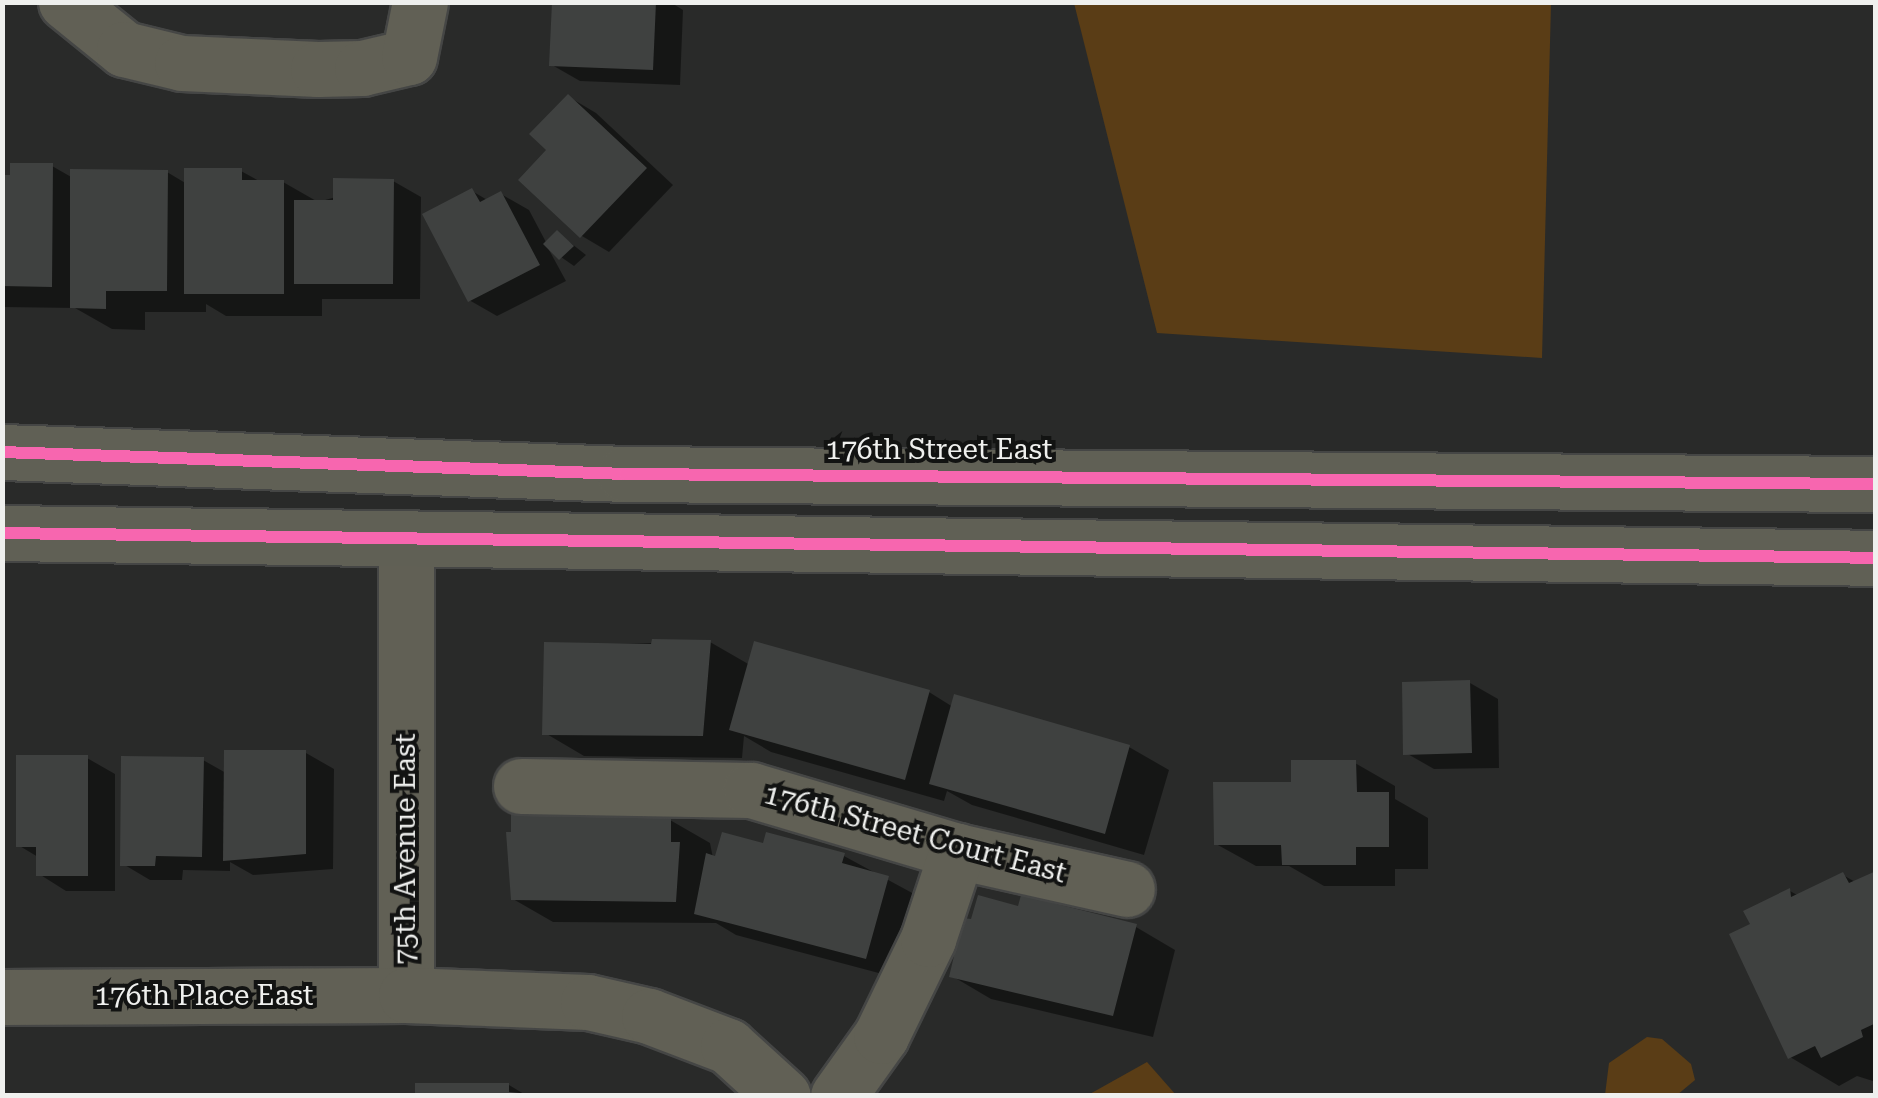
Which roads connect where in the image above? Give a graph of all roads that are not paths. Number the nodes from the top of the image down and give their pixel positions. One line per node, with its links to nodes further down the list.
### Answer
1 (66, 2): 2 (street)
2 (420, 2)
3 (2, 452): 4 (main road, 176th Street East)
4 (625, 474): 5 (main road, 176th Street East); 7 (main road)
5 (1876, 484)
6 (2, 533): 7 (main road)
7 (406, 540): 8 (main road); 12 (street, 75th Avenue East)
8 (1876, 558)
9 (521, 786): 10 (street, 176th Street Court East)
10 (957, 851): 11 (street, 176th Street Court East); 15 (street)
11 (1127, 889)
12 (406, 995): 13 (street, 176th Place East); 14 (street, 75th Avenue East)
13 (2, 997)
14 (784, 1096)
15 (838, 1096)

